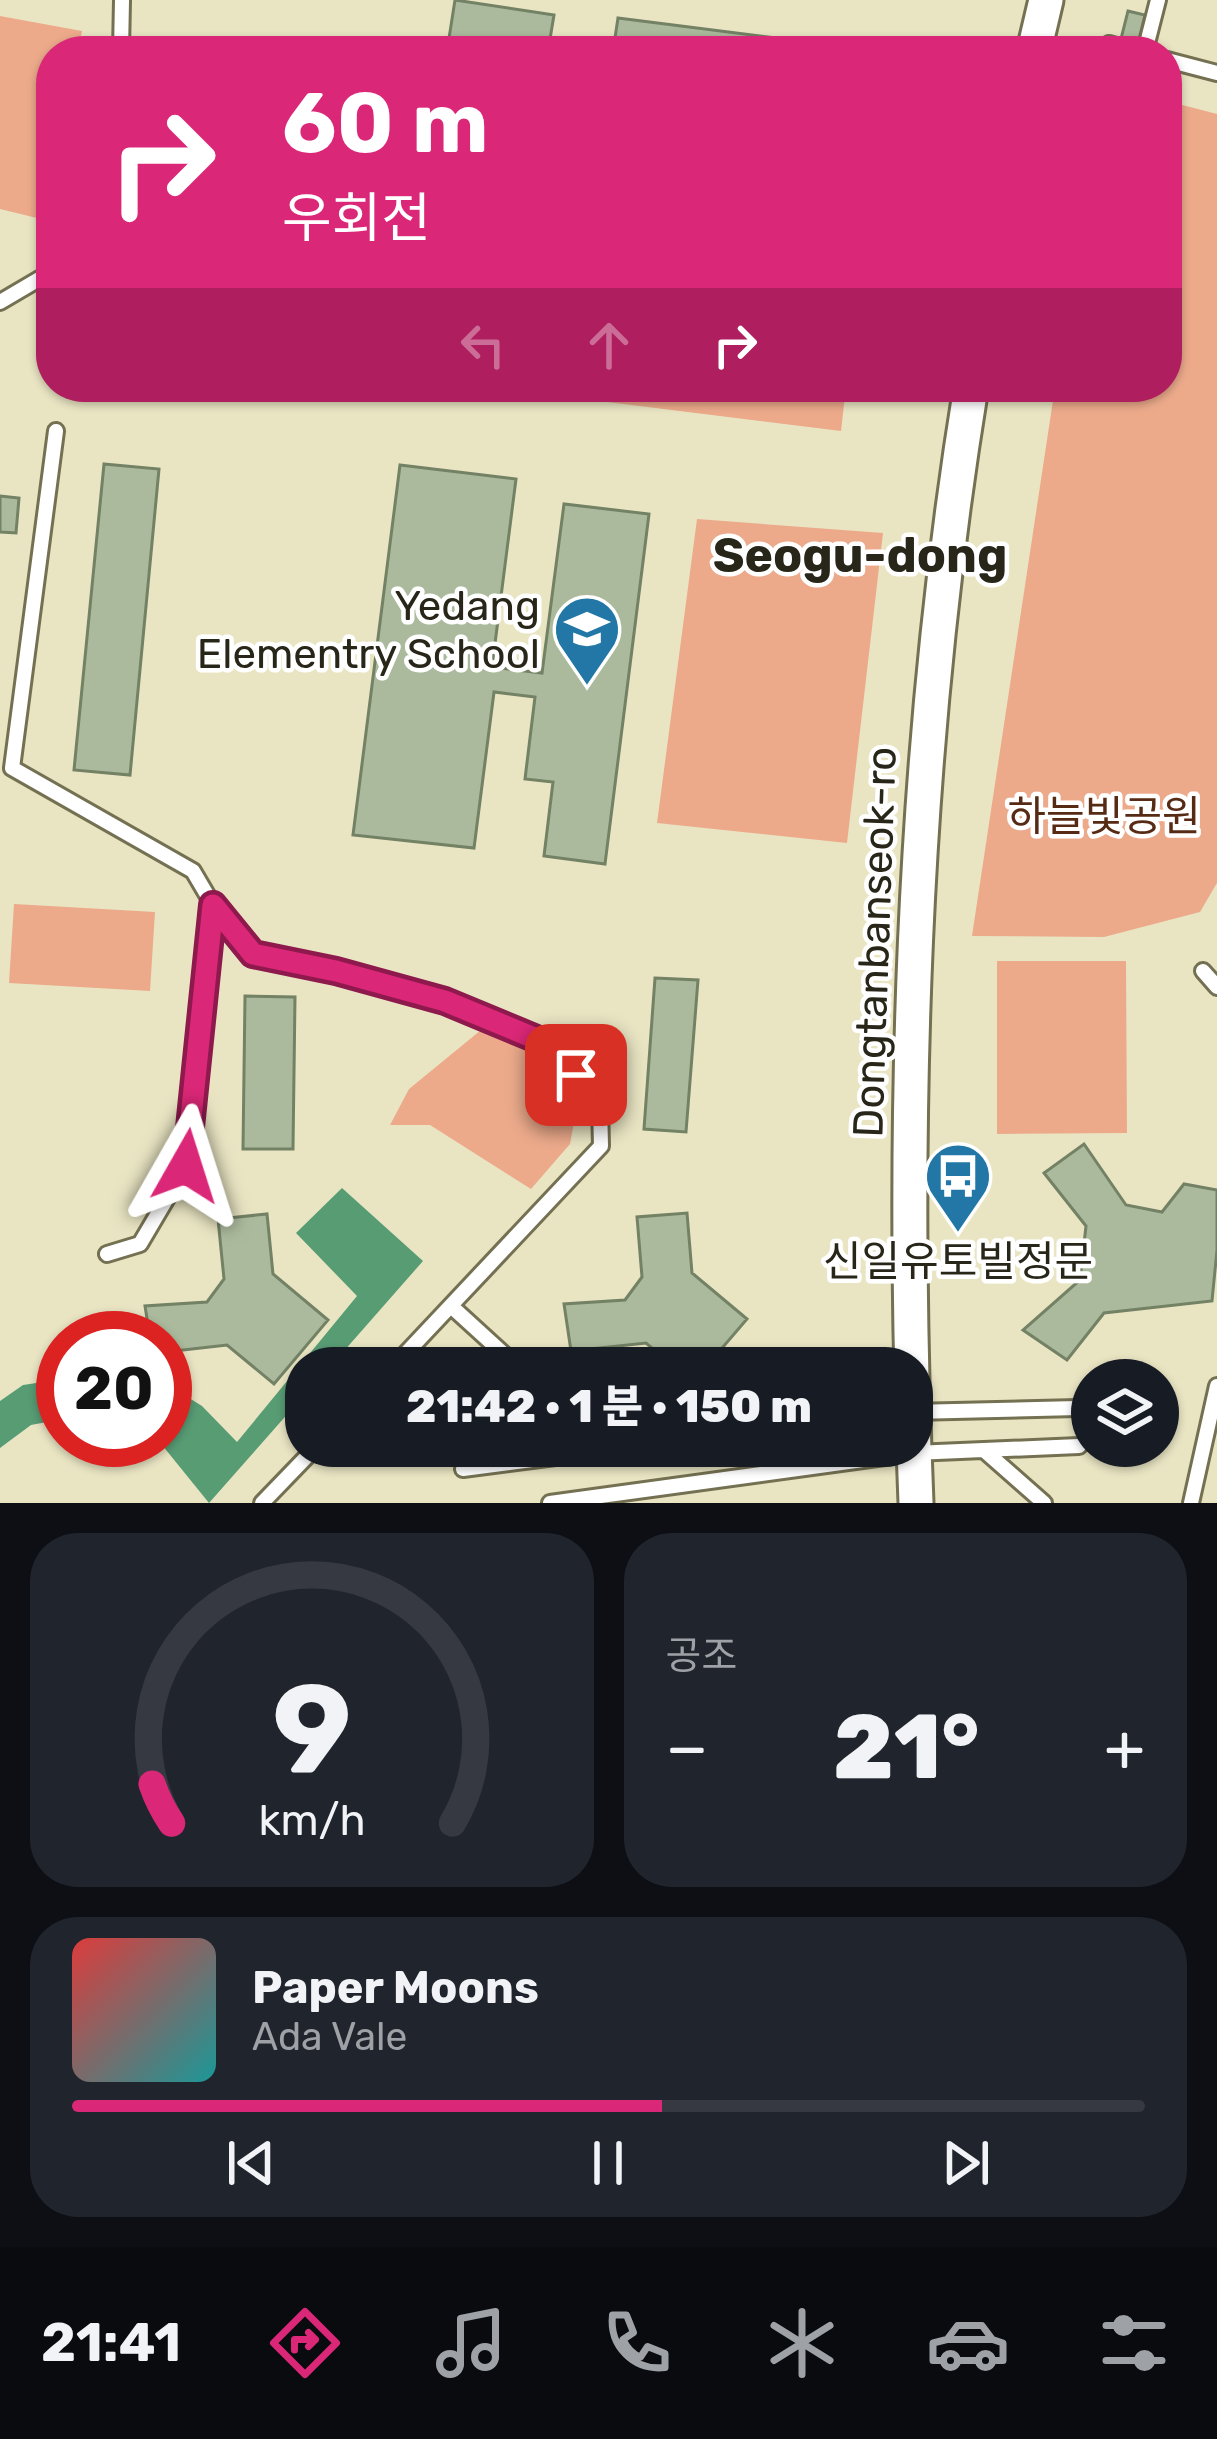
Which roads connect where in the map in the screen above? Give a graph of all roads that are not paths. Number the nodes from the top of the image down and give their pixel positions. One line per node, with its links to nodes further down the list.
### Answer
1 (122, 0): 4 (lane)
2 (1046, 0): 5 (street)
3 (1158, 0): 6 (lane)
4 (121, 36)
5 (1038, 36)
6 (1149, 36)
7 (1182, 64): 8 (lane)
8 (1217, 73)
9 (36, 281): 10 (lane)
10 (0, 302)
11 (969, 402): 21 (street, Dongtanbanseok-ro)
12 (56, 431): 13 (lane)
13 (6, 768): 14 (lane)
14 (213, 905): 17 (lane); 18 (lane)
15 (1203, 971): 16 (lane)
16 (1217, 986)
17 (107, 1254)
18 (451, 1306): 19 (lane); 20 (lane)
19 (412, 1347)
20 (496, 1347)
21 (912, 1347)
22 (1217, 1386): 39 (lane)
23 (1071, 1408): 24 (lane)
24 (933, 1412)
25 (1071, 1447): 26 (lane)
26 (986, 1452): 27 (lane); 34 (lane)
27 (933, 1453)
28 (297, 1467): 35 (lane)
29 (478, 1467): 32 (lane)
30 (814, 1467): 33 (lane)
31 (915, 1467): 38 (street, Dongtanbanseok-ro)
32 (464, 1469)
33 (692, 1484): 36 (lane); 37 (lane)
34 (1038, 1500)
35 (262, 1503)
36 (550, 1503)
37 (698, 1503)
38 (916, 1503)
39 (1191, 1503)

